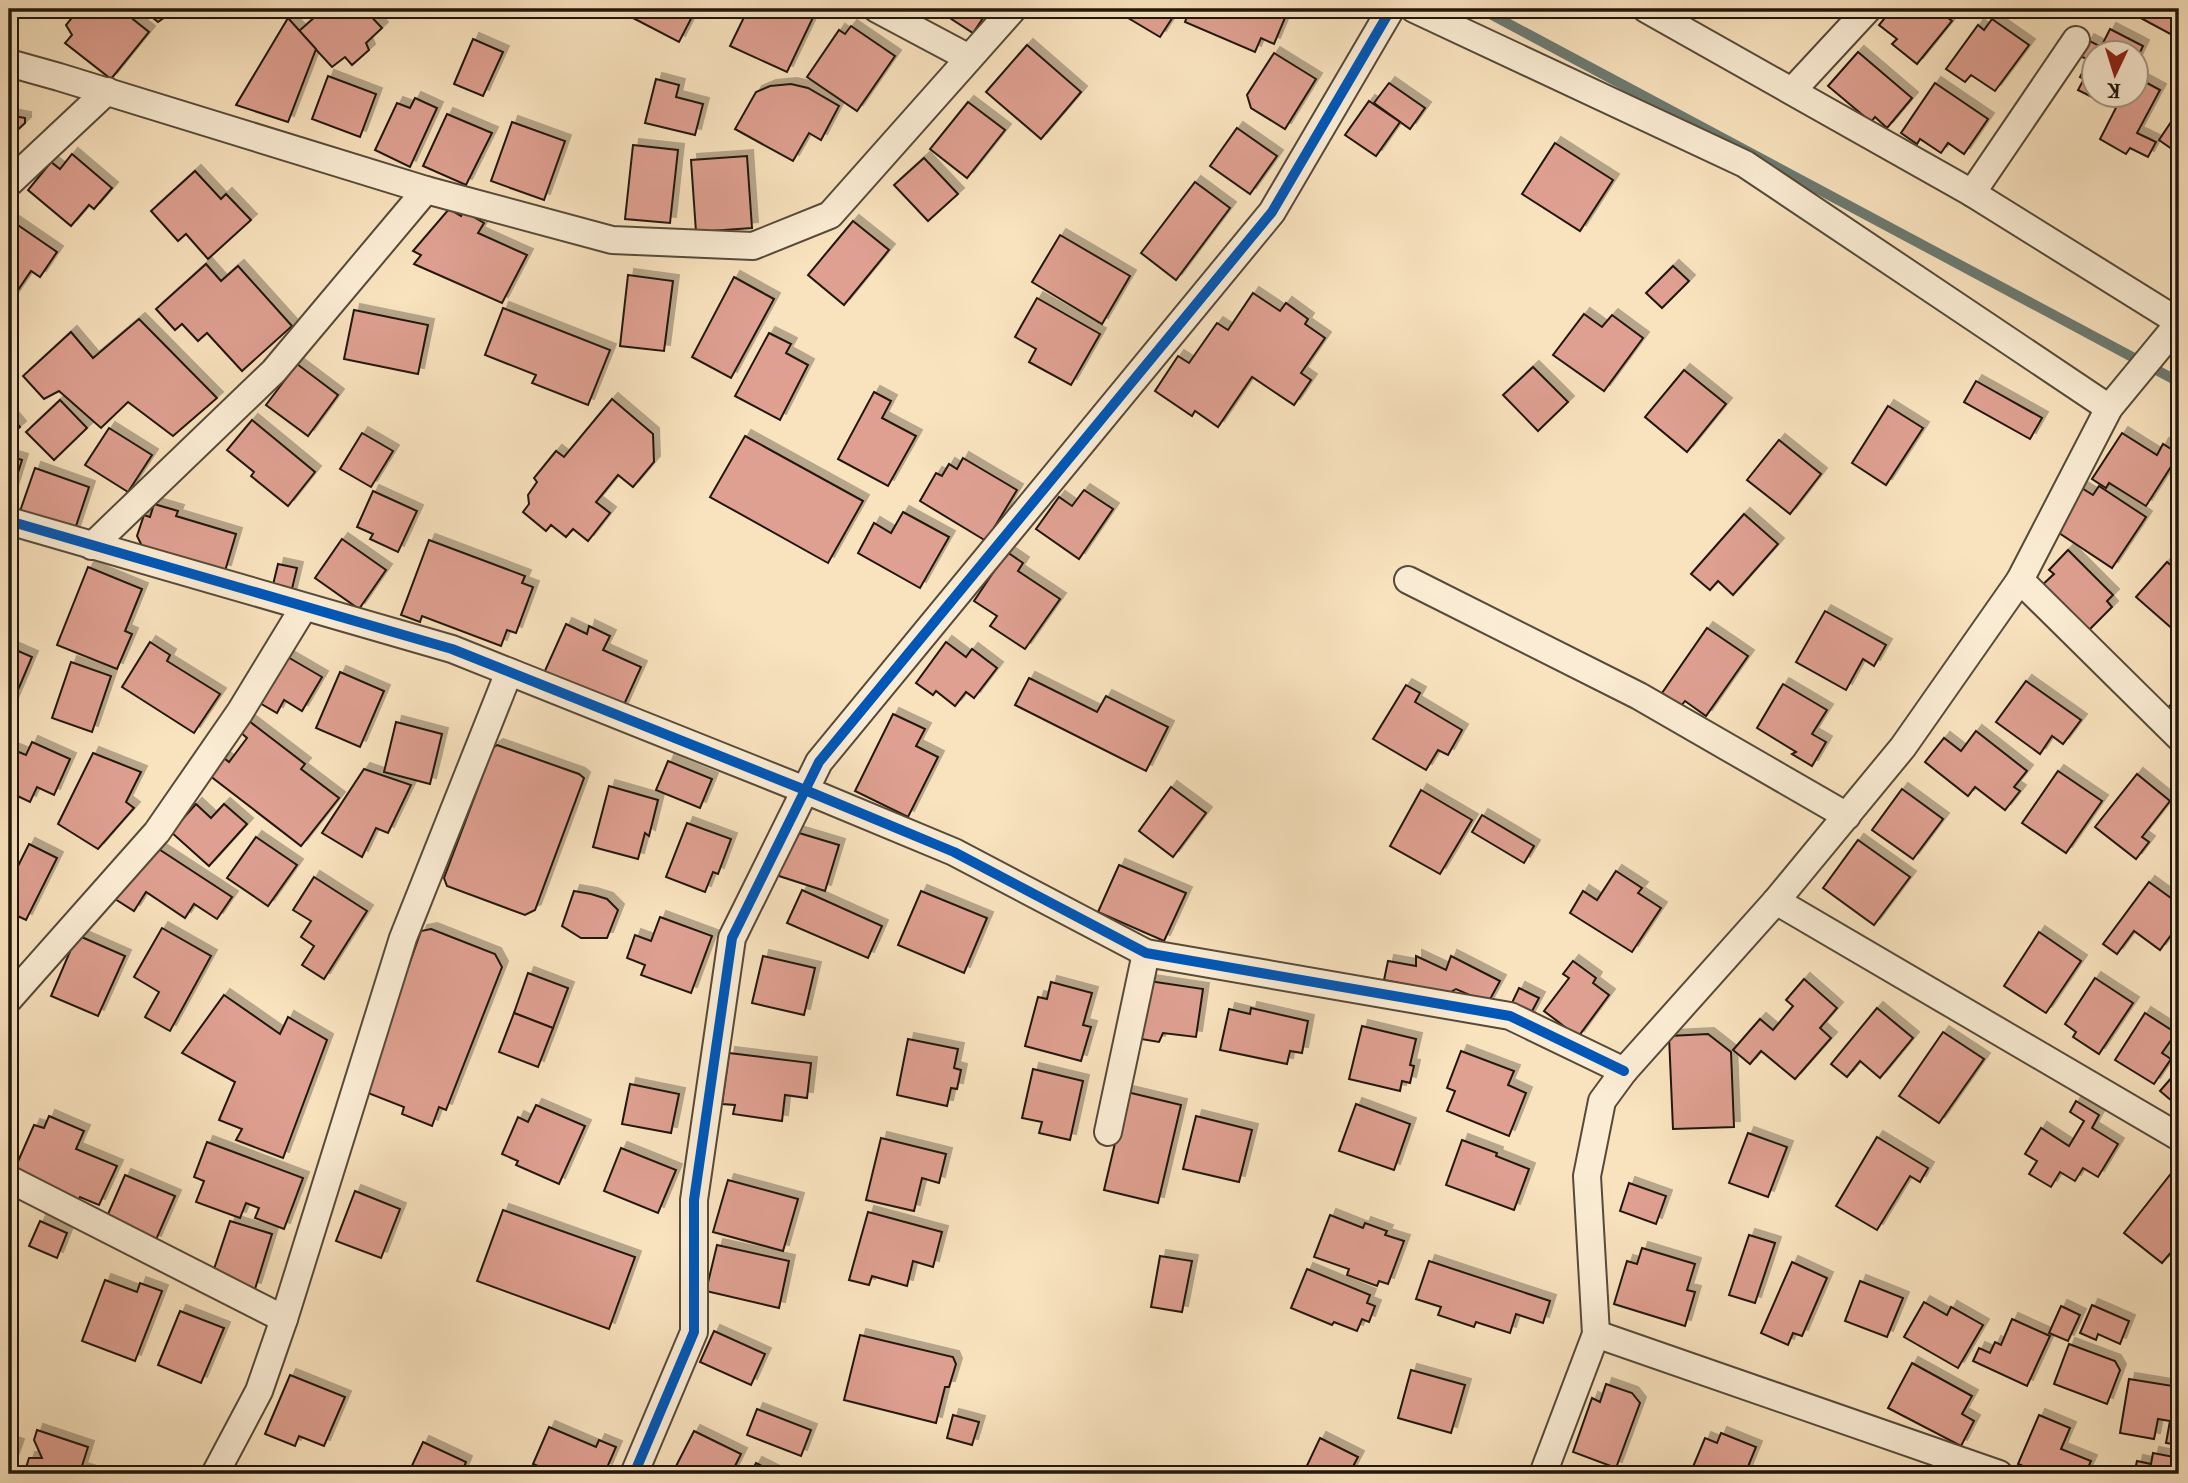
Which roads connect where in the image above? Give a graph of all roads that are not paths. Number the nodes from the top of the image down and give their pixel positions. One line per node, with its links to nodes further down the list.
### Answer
1 (877, 9): 8 (street)
2 (1013, 9): 8 (street)
3 (1391, 9): 24 (street)
4 (1414, 9): 16 (street)
5 (1646, 9): 11 (street)
6 (1868, 9): 11 (street)
7 (2076, 40): 14 (street)
8 (969, 58): 13 (street)
9 (9, 63): 10 (street)
10 (107, 91): 12 (street); 13 (street)
11 (1792, 91): 14 (street)
12 (9, 183)
13 (426, 190): 18 (street)
14 (1972, 193): 15 (street)
15 (2176, 326): 16 (street)
16 (2117, 399): 20 (street)
17 (9, 521): 18 (street)
18 (93, 546): 21 (street)
19 (1408, 579): 25 (street)
20 (2020, 580): 23 (street); 25 (street)
21 (304, 607): 22 (street); 28 (street)
22 (509, 672): 24 (street); 33 (street)
23 (2179, 737)
24 (805, 790): 27 (street); 36 (street)
25 (1847, 816): 26 (street)
26 (1776, 901): 29 (street); 31 (street)
27 (1146, 953): 29 (street); 30 (street)
28 (9, 999)
29 (1624, 1071): 34 (street)
30 (1108, 1132)
31 (2179, 1137)
32 (9, 1179): 33 (street)
33 (285, 1319): 35 (street)
34 (1596, 1334): 37 (street); 38 (street)
35 (215, 1474)
36 (634, 1474)
37 (1543, 1474)
38 (1999, 1474)

